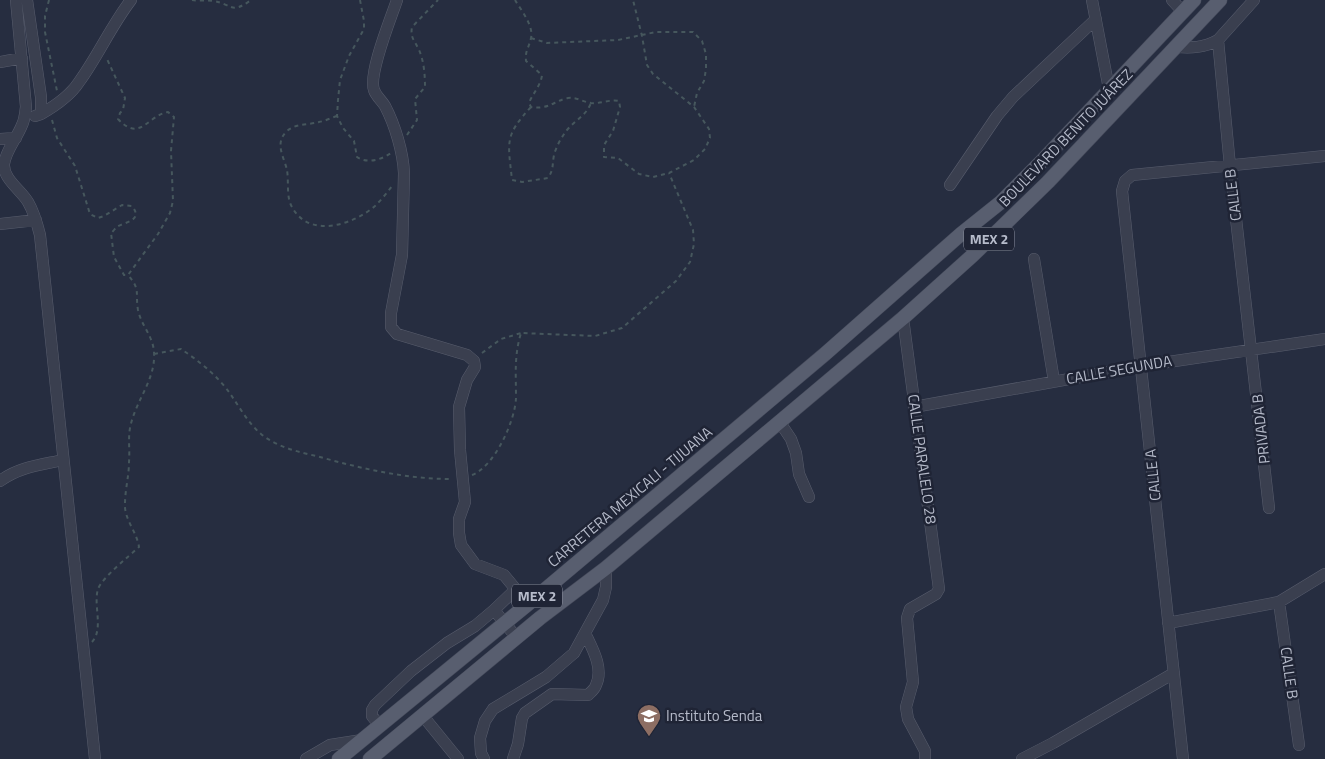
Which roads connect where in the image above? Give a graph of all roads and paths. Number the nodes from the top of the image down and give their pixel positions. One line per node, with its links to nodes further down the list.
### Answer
1 (16, 0): 22 (street)
2 (27, 0): 29 (street)
3 (49, 0): 26 (path)
4 (131, 0): 20 (street)
5 (192, 0): 6 (path)
6 (251, 0)
7 (397, 0): 37 (street)
8 (515, 0): 18 (path)
9 (633, 0): 17 (path)
10 (1092, 0): 16 (street)
11 (1172, 0): 15 (street)
12 (1194, 0): 15 (main road, BOULEVARD BENITO JUÁREZ / MEX 2)
13 (1254, 0): 19 (street)
14 (1214, 3): 21 (main road, BOULEVARD BENITO JUÁREZ / MEX 2)
15 (1183, 12): 24 (main road, BOULEVARD BENITO JUÁREZ / MEX 2)
16 (1096, 19): 24 (street); 38 (street)
17 (642, 36): 18 (path); 27 (path); 27 (path)
18 (531, 38): 28 (path)
19 (1218, 40): 21 (street); 36 (street, CALLE B)
20 (103, 44): 26 (street); 43 (path)
21 (1176, 47): 39 (main road, BOULEVARD BENITO JUÁREZ / MEX 2)
22 (22, 58): 23 (street); 31 (street)
23 (0, 62)
24 (1109, 89): 32 (main road, BOULEVARD BENITO JUÁREZ / MEX 2)
25 (591, 103): 27 (path); 28 (path); 28 (path)
26 (56, 105): 29 (street); 43 (path)
27 (694, 107)
28 (531, 108)
29 (41, 114): 31 (street)
30 (337, 116): 37 (path)
31 (25, 119): 33 (street)
32 (1067, 134): 39 (main road); 53 (main road, BOULEVARD BENITO JUÁREZ / MEX 2)
33 (16, 138): 34 (street); 40 (street)
34 (0, 139)
35 (1325, 156): 36 (street)
36 (1230, 166): 47 (street, CALLE B); 49 (street, CALLE A)
37 (404, 173): 48 (street)
38 (950, 185)
39 (1019, 210): 44 (main road, BOULEVARD BENITO JUÁREZ / MEX 2)
40 (36, 220): 41 (street); 54 (street)
41 (0, 224)
42 (1034, 259): 50 (street)
43 (128, 274): 68 (path)
44 (903, 318): 51 (street, CALLE PARALELO 28); 52 (main road, BOULEVARD BENITO JUÁREZ / MEX 2)
45 (521, 333): 48 (path)
46 (1325, 339): 47 (street, CALLE SEGUNDA)
47 (1252, 350): 49 (street, CALLE SEGUNDA); 57 (street, PRIVADA B)
48 (474, 361): 60 (street)
49 (1141, 366): 50 (street, CALLE SEGUNDA); 65 (street, CALLE A)
50 (1054, 382): 51 (street, CALLE SEGUNDA)
51 (914, 407): 81 (street, CALLE PARALELO 28)
52 (779, 421): 56 (street); 58 (main road, BOULEVARD BENITO JUÁREZ / MEX 2)
53 (734, 431): 62 (main road, CARRETERA MEXICALI - TIJUANA / MEX 2)
54 (62, 460): 55 (street); 68 (street)
55 (0, 482)
56 (809, 497)
57 (1269, 508)
58 (606, 568): 66 (street); 67 (main road, MEX 2)
59 (1325, 574): 61 (street)
60 (516, 589): 62 (street); 63 (street)
61 (1279, 602): 65 (street); 73 (street, CALLE B)
62 (528, 604): 64 (main road, CARRETERA MEXICALI - TIJUANA / MEX 2)
63 (494, 610): 64 (street); 71 (street)
64 (506, 622): 67 (street); 71 (main road, CARRETERA MEXICALI - TIJUANA / MEX 2)
65 (1168, 623): 69 (street, CALLE A)
66 (585, 633): 79 (street); 80 (street)
67 (518, 638): 70 (main road, MEX 2)
68 (84, 650): 74 (street)
69 (1174, 673): 82 (street); 83 (street, CALLE A)
70 (423, 716): 77 (main road, MEX 2); 78 (street)
71 (380, 726): 72 (main road, CARRETERA MEXICALI - TIJUANA / MEX 2)
72 (362, 740): 75 (street); 76 (main road, CARRETERA MEXICALI - TIJUANA / MEX 2)
73 (1299, 745)
74 (95, 759)
75 (306, 759)
76 (338, 759)
77 (370, 759)
78 (458, 759)
79 (484, 759)
80 (513, 759)
81 (926, 759)
82 (1022, 759)
83 (1183, 759)

